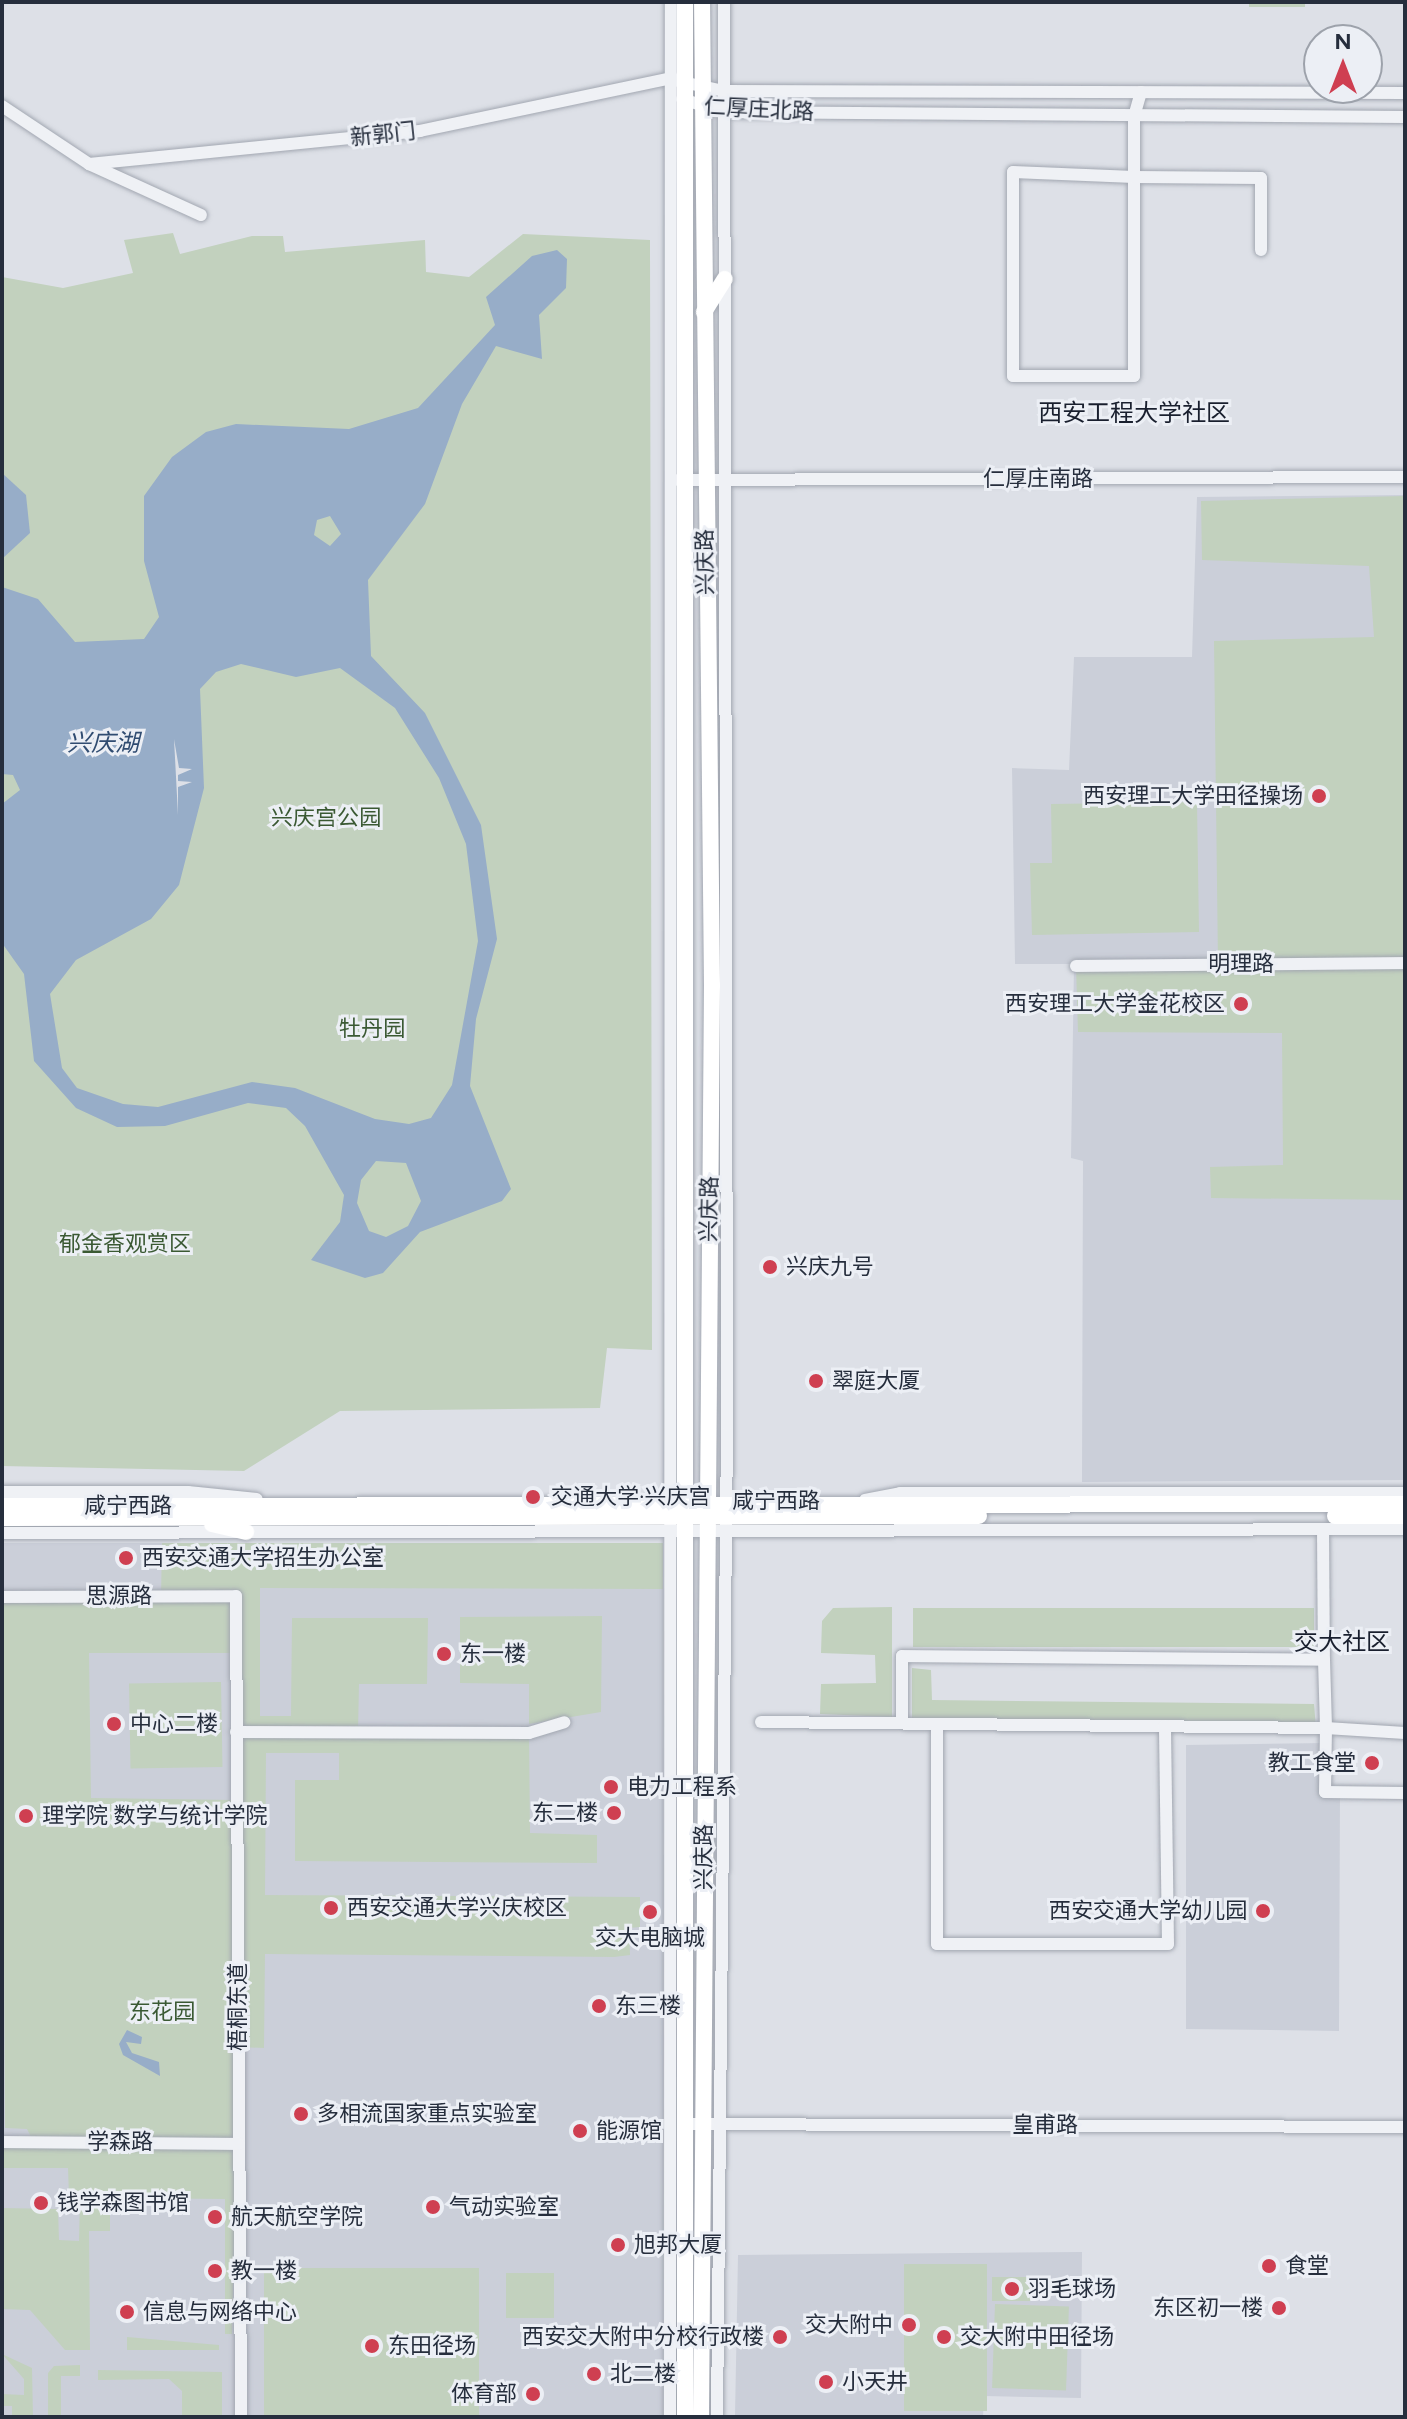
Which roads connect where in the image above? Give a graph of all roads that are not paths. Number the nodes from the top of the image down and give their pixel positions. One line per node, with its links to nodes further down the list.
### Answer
1 (671, 2): 5 (street)
2 (685, 2): 5 (main road, 兴庆路)
3 (702, 2): 6 (main road, 兴庆路)
4 (724, 2): 7 (street)
5 (679, 81): 6 (street, 仁厚庄北路); 11 (main road, 兴庆路); 15 (street, 新郭门); 22 (street)
6 (702, 87): 7 (street, 仁厚庄北路); 11 (main road, 兴庆路)
7 (724, 91): 8 (street, 仁厚庄北路); 12 (street)
8 (1141, 92): 9 (street, 仁厚庄北路); 13 (street)
9 (1405, 93)
10 (2, 106): 15 (street)
11 (694, 106): 12 (street, 仁厚庄北路); 20 (main road, 兴庆路); 22 (main road, 兴庆路)
12 (724, 112): 13 (street, 仁厚庄北路); 19 (street)
13 (1134, 116): 14 (street, 仁厚庄北路); 16 (street)
14 (1405, 117)
15 (89, 164): 17 (street)
16 (1134, 177): 16 (street); 18 (street)
17 (201, 215)
18 (1261, 250)
19 (725, 279): 20 (main road); 23 (street)
20 (703, 313): 22 (main road, 兴庆路)
21 (1405, 477): 23 (street, 仁厚庄南路)
22 (687, 480): 23 (street, 仁厚庄南路); 32 (main road, 兴庆路); 33 (main road, 兴庆路)
23 (725, 480): 34 (street)
24 (1405, 963): 25 (street, 明理路)
25 (1076, 966)
26 (2, 1492): 28 (street)
27 (1405, 1493): 29 (street)
28 (276, 1501): 31 (main road, 咸宁西路); 32 (main road, 咸宁西路)
29 (860, 1501): 30 (main road, 咸宁西路); 34 (main road, 咸宁西路)
30 (1405, 1504)
31 (2, 1506)
32 (679, 1516): 33 (main road, 咸宁西路); 33 (street); 36 (main road, 咸宁西路); 40 (street); 54 (main road, 兴庆路); 60 (street)
33 (706, 1516): 34 (main road, 咸宁西路); 55 (main road, 兴庆路)
34 (726, 1516): 35 (main road, 咸宁西路); 38 (street); 55 (street)
35 (1405, 1516)
36 (187, 1517): 37 (main road, 咸宁西路); 40 (main road)
37 (2, 1518)
38 (1323, 1529): 39 (street); 44 (street)
39 (1405, 1529)
40 (246, 1532): 41 (street)
41 (2, 1533)
42 (236, 1596): 43 (street, 思源路); 51 (street, 梧桐东道)
43 (2, 1597)
44 (1324, 1660): 47 (street); 50 (street)
45 (564, 1722): 51 (street)
46 (761, 1722): 47 (street)
47 (902, 1723): 48 (street)
48 (937, 1724): 49 (street); 49 (street)
49 (1165, 1726): 50 (street)
50 (1326, 1728): 52 (street); 53 (street)
51 (236, 1732): 58 (street, 梧桐东道)
52 (1405, 1733)
53 (1405, 1793)
54 (685, 2124): 55 (street, 皇甫路); 61 (main road, 兴庆路)
55 (711, 2124): 56 (street, 皇甫路); 62 (main road, 兴庆路); 63 (street)
56 (1405, 2127)
57 (2, 2142): 58 (street, 学森路)
58 (239, 2144): 59 (street, 梧桐东道)
59 (241, 2417)
60 (670, 2417)
61 (685, 2417)
62 (701, 2417)
63 (717, 2417)

